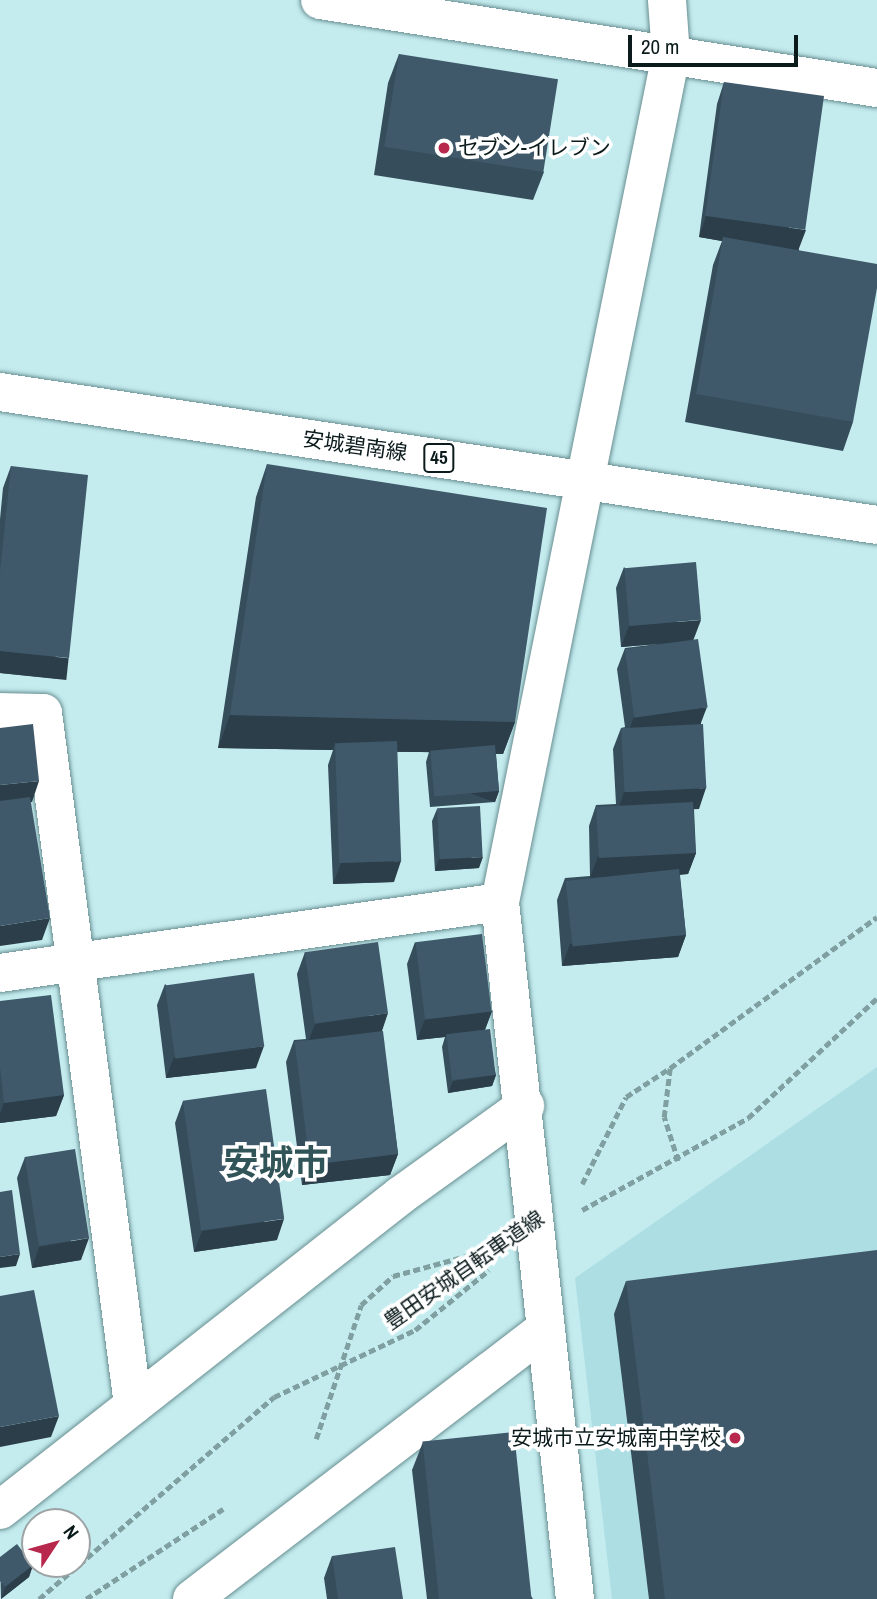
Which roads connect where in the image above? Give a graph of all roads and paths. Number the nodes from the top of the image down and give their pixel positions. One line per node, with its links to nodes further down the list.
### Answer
1 (320, 0): 3 (street)
2 (667, 0): 3 (street)
3 (671, 55): 4 (street); 6 (street)
4 (877, 88)
5 (0, 392): 6 (street, 安城碧南線 / 45)
6 (581, 480): 7 (street, 安城碧南線 / 45); 9 (street)
7 (877, 525)
8 (0, 712): 11 (street)
9 (500, 902): 11 (street); 15 (street)
10 (877, 916): 14 (path)
11 (72, 961): 12 (street); 20 (street)
12 (0, 973)
13 (877, 998): 16 (path, 豊田安城自転車道線)
14 (670, 1068): 16 (path); 17 (path)
15 (526, 1106): 17 (street); 20 (street)
16 (678, 1162): 17 (path, 豊田安城自転車道線)
17 (533, 1235): 18 (street); 19 (path, 豊田安城自転車道線); 19 (path)
18 (542, 1331): 26 (street); 27 (street)
19 (341, 1368): 21 (path); 24 (path, 豊田安城自転車道線)
20 (133, 1405): 23 (street)
21 (312, 1443)
22 (232, 1503): 25 (path)
23 (0, 1510)
24 (39, 1599)
25 (86, 1599)
26 (192, 1599)
27 (575, 1599)

